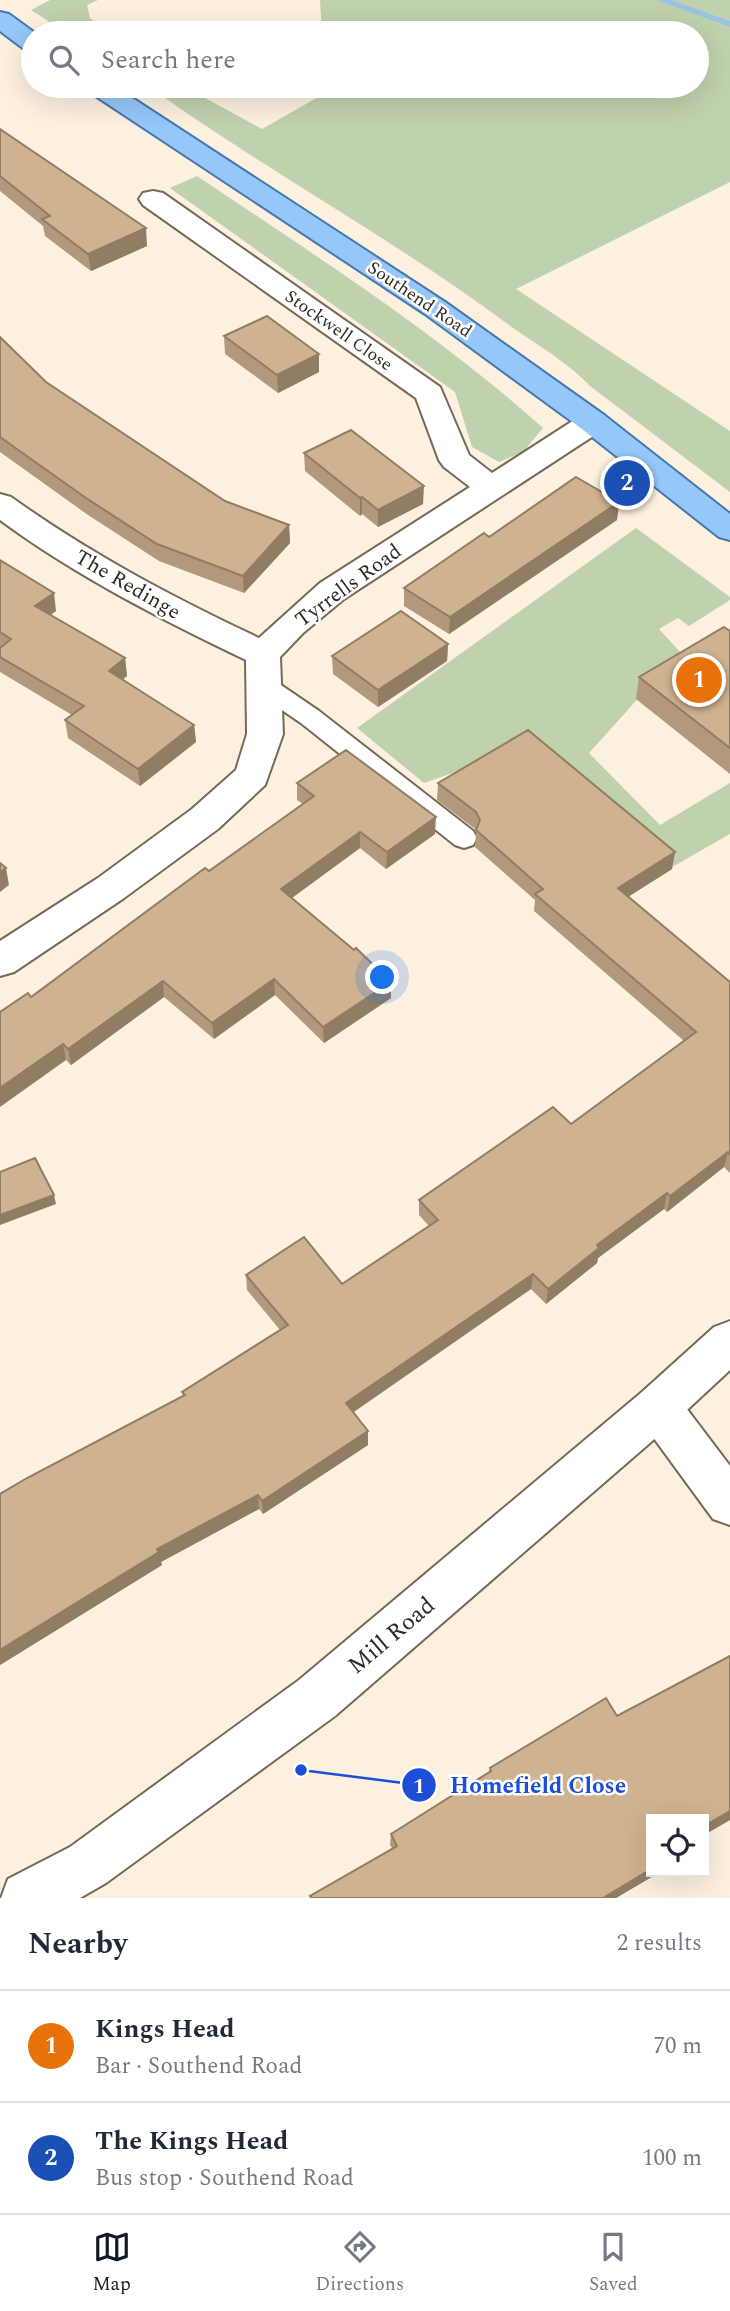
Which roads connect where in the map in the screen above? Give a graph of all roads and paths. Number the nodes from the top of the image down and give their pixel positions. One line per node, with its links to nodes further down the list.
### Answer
1 (0, 19): 2 (main road)
2 (21, 35)
3 (115, 98): 5 (main road, Southend Road)
4 (153, 199): 6 (street, Stockwell Close)
5 (593, 422): 6 (street, Tyrrells Road); 8 (main road, Southend Road)
6 (491, 488): 9 (street, Tyrrells Road)
7 (0, 504): 9 (street, The Redinge)
8 (730, 530)
9 (264, 671): 10 (lane); 11 (street)
10 (464, 838)
11 (0, 961)
12 (730, 1341): 13 (street, Mill Road)
13 (658, 1407): 14 (street); 15 (street, Mill Road)
14 (730, 1503)
15 (27, 1898)

